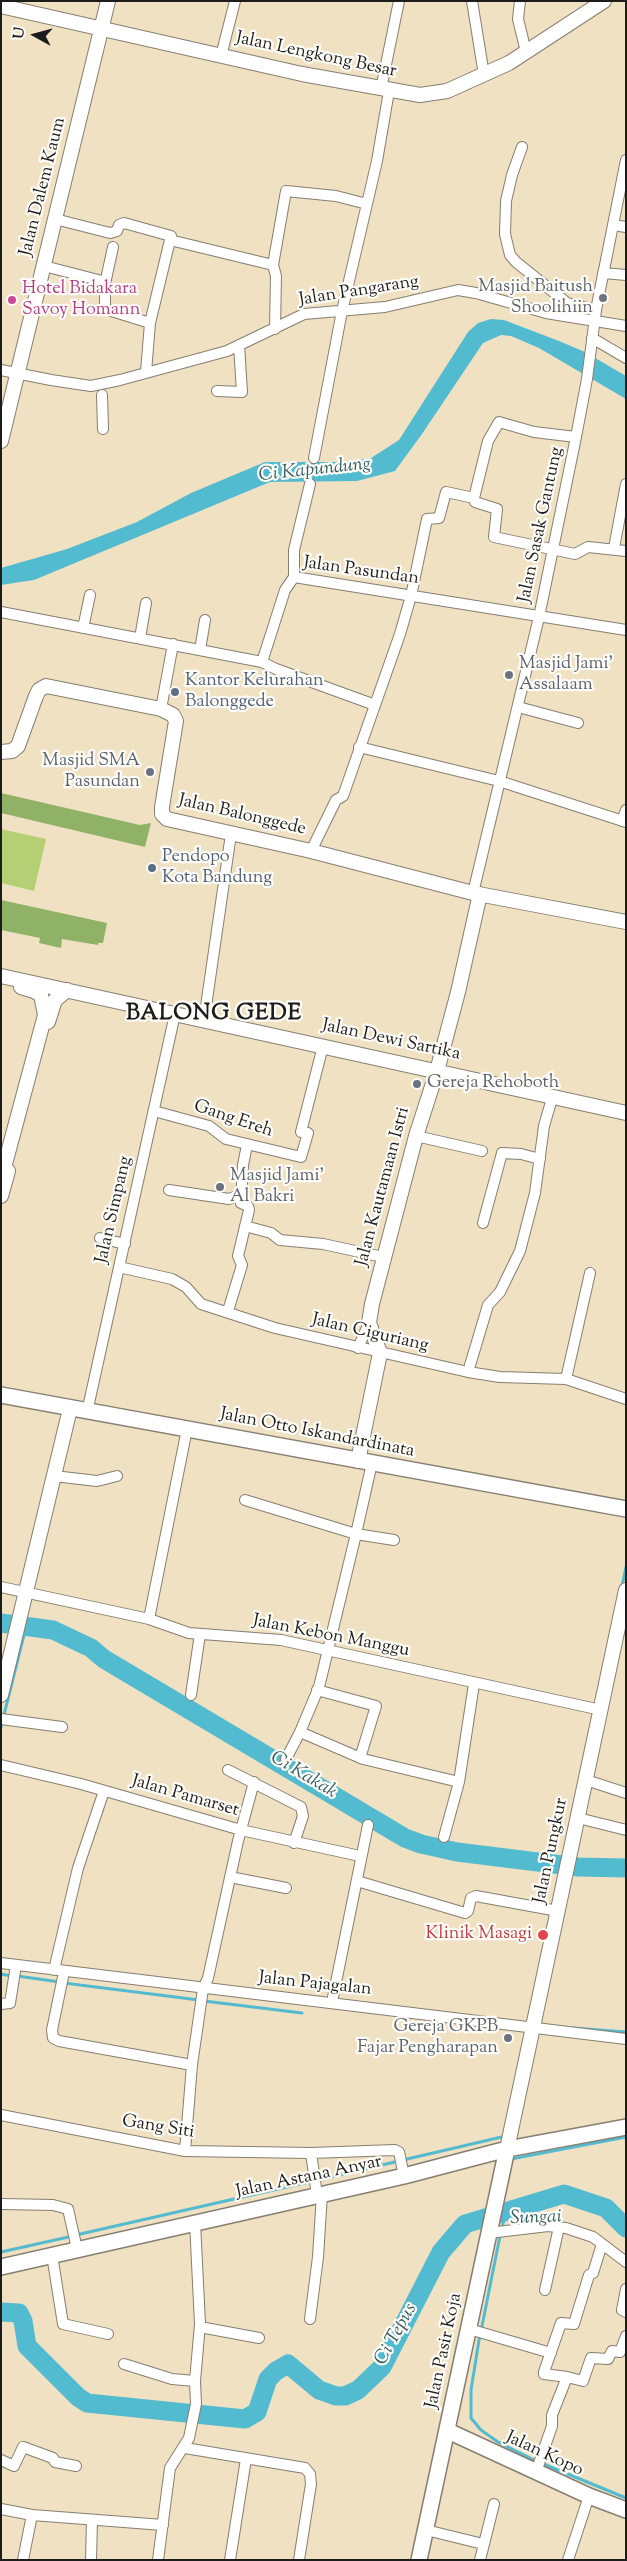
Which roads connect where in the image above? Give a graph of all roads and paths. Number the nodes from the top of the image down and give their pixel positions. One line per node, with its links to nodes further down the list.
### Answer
1 (108, 1): 8 (street, Jalan Dalem Kaum)
2 (235, 1): 10 (street)
3 (399, 1): 12 (street)
4 (472, 1): 11 (street)
5 (520, 1): 9 (street)
6 (604, 1): 9 (street, Jalan Lengkong Besar)
7 (1, 6): 8 (street, Jalan Lengkong Besar)
8 (101, 30): 10 (street, Jalan Lengkong Besar); 16 (street, Jalan Dalem Kaum)
9 (526, 52): 11 (street, Jalan Lengkong Besar)
10 (220, 56): 12 (street, Jalan Lengkong Besar)
11 (484, 75): 12 (street, Jalan Lengkong Besar)
12 (385, 90): 15 (street)
13 (522, 148): 27 (street)
14 (626, 160): 17 (street, Jalan Sasak Gantung)
15 (367, 204): 21 (street); 26 (street)
16 (55, 219): 19 (street); 22 (street, Jalan Dalem Kaum)
17 (613, 225): 18 (street); 23 (street, Jalan Sasak Gantung)
18 (626, 228)
19 (170, 240): 21 (street); 29 (street)
20 (113, 247): 25 (street)
21 (273, 265): 31 (street)
22 (44, 266): 25 (street); 37 (street, Jalan Dalem Kaum)
23 (603, 272): 24 (street); 27 (street, Jalan Sasak Gantung)
24 (626, 276)
25 (104, 284): 29 (street)
26 (342, 310): 28 (street, Jalan Pangarang); 31 (street, Jalan Pangarang); 43 (street)
27 (596, 310): 28 (street, Jalan Sasak Gantung)
28 (594, 322): 30 (street, Jalan Pangarang); 32 (street, Jalan Sasak Gantung)
29 (150, 323): 36 (street)
30 (626, 326)
31 (275, 329): 33 (street, Jalan Pangarang)
32 (592, 342): 34 (street); 41 (street, Jalan Sasak Gantung)
33 (239, 345): 36 (street, Jalan Pangarang); 38 (street)
34 (626, 358)
35 (1, 370): 37 (street, Jalan Pangarang)
36 (146, 372): 37 (street, Jalan Pangarang)
37 (18, 374): 42 (street, Jalan Dalem Kaum)
38 (217, 391)
39 (102, 395): 40 (street)
40 (103, 429)
41 (576, 437): 46 (street); 48 (street, Jalan Sasak Gantung)
42 (1, 441)
43 (314, 458)
44 (310, 484): 50 (street)
45 (626, 484): 47 (street)
46 (474, 498): 48 (street); 52 (street)
47 (614, 548): 48 (street); 49 (street)
48 (553, 550): 55 (street, Jalan Sasak Gantung)
49 (626, 550)
50 (294, 578): 52 (street, Jalan Pasundan); 62 (street, Jalan Pasundan)
51 (90, 595): 57 (street)
52 (411, 596): 55 (street, Jalan Pasundan); 63 (street)
53 (146, 603): 59 (street)
54 (1, 612): 57 (street)
55 (540, 617): 58 (street, Jalan Pasundan); 64 (street, Jalan Sasak Gantung)
56 (205, 620): 61 (street)
57 (83, 628): 59 (street)
58 (626, 630)
59 (140, 638): 60 (street)
60 (173, 644): 61 (street); 65 (street)
61 (200, 650): 62 (street)
62 (262, 662): 63 (street)
63 (375, 705): 67 (street)
64 (518, 707): 66 (street); 69 (street, Jalan Sasak Gantung)
65 (162, 709): 68 (street); 72 (street, Jalan Balonggede)
66 (578, 723)
67 (360, 747): 69 (street); 73 (street)
68 (1, 752)
69 (499, 781): 71 (street); 74 (street, Jalan Sasak Gantung)
70 (626, 810): 71 (street)
71 (624, 822)
72 (231, 834): 73 (street, Jalan Balonggede); 80 (street)
73 (310, 851): 74 (street, Jalan Balonggede)
74 (476, 894): 75 (street, Jalan Balonggede); 82 (street, Jalan Kautamaan Istri)
75 (626, 922)
76 (1, 976): 78 (street, Jalan Dewi Sartika)
77 (1, 983): 90 (street)
78 (68, 990): 79 (street, Jalan Dewi Sartika); 93 (street)
79 (175, 1014): 80 (street, Jalan Dewi Sartika); 84 (street, Jalan Simpang)
80 (204, 1020): 81 (street, Jalan Dewi Sartika)
81 (323, 1046): 82 (street, Jalan Dewi Sartika); 87 (street, Gang Ereh)
82 (437, 1071): 83 (street, Jalan Dewi Sartika); 86 (street, Jalan Kautamaan Istri)
83 (553, 1095): 85 (street, Jalan Dewi Sartika); 89 (street)
84 (154, 1111): 87 (street, Gang Ereh); 97 (street, Jalan Simpang)
85 (626, 1113)
86 (416, 1136): 88 (street); 98 (street, Jalan Kautamaan Istri)
87 (247, 1145): 92 (street)
88 (482, 1151)
89 (540, 1159): 94 (street); 105 (street)
90 (1, 1179)
91 (169, 1190): 92 (street)
92 (242, 1194): 95 (street)
93 (1, 1196)
94 (483, 1222)
95 (245, 1226): 98 (street); 101 (street)
96 (100, 1238): 97 (street)
97 (124, 1244): 99 (street, Jalan Simpang)
98 (383, 1257): 102 (street, Jalan Kautamaan Istri)
99 (119, 1267): 101 (street, Jalan Ciguriang); 110 (street, Jalan Simpang)
100 (590, 1273): 106 (street)
101 (228, 1311): 103 (street, Jalan Ciguriang)
102 (369, 1323): 103 (street); 104 (street, Jalan Kautamaan Istri)
103 (358, 1348): 104 (street, Jalan Ciguriang)
104 (380, 1353): 105 (street, Jalan Ciguriang); 112 (street)
105 (468, 1372): 106 (street, Jalan Ciguriang)
106 (566, 1379): 108 (street, Jalan Ciguriang)
107 (1, 1395): 109 (main road, Jalan Otto Iskandardinata)
108 (626, 1399)
109 (70, 1409): 110 (main road, Jalan Otto Iskandardinata); 113 (street)
110 (87, 1412): 111 (main road, Jalan Otto Iskandardinata)
111 (187, 1429): 112 (main road, Jalan Otto Iskandardinata); 122 (street)
112 (365, 1462): 116 (main road, Jalan Otto Iskandardinata); 117 (street)
113 (54, 1476): 114 (street); 121 (street)
114 (117, 1476)
115 (245, 1500): 117 (street)
116 (626, 1509)
117 (356, 1534): 118 (street); 125 (street)
118 (394, 1540)
119 (1, 1586): 121 (street, Jalan Kebon Manggu)
120 (626, 1590): 123 (street, Jalan Pungkur)
121 (26, 1591): 122 (street, Jalan Kebon Manggu); 128 (street)
122 (149, 1620): 124 (street, Jalan Kebon Manggu)
123 (622, 1627): 130 (street, Jalan Pungkur)
124 (200, 1634): 125 (street, Jalan Kebon Manggu); 129 (street)
125 (328, 1652): 126 (street, Jalan Kebon Manggu); 127 (street)
126 (474, 1684): 130 (street, Jalan Kebon Manggu); 140 (street)
127 (318, 1690): 133 (street); 134 (street)
128 (1, 1695)
129 (191, 1695)
130 (601, 1710): 138 (street, Jalan Pungkur)
131 (6, 1720): 132 (street)
132 (62, 1727)
133 (300, 1732): 134 (street); 135 (street)
134 (360, 1758): 140 (street)
135 (286, 1759)
136 (1, 1765): 141 (street, Jalan Pamarset)
137 (228, 1770): 139 (street)
138 (586, 1780): 142 (street); 143 (street, Jalan Pungkur)
139 (254, 1782): 145 (street); 148 (street)
140 (459, 1782): 147 (street)
141 (104, 1791): 145 (street, Jalan Pamarset); 156 (street)
142 (626, 1793)
143 (580, 1818): 146 (street); 153 (street, Jalan Pungkur)
144 (368, 1824): 149 (street)
145 (241, 1830): 148 (street, Jalan Pamarset); 150 (street)
146 (626, 1830)
147 (444, 1837)
148 (294, 1843): 149 (street, Jalan Pamarset)
149 (360, 1856): 151 (street)
150 (230, 1877): 152 (street); 157 (street)
151 (357, 1881): 153 (street); 158 (street)
152 (286, 1888)
153 (558, 1911): 160 (street, Jalan Pungkur)
154 (1, 1963): 155 (street, Jalan Pajagalan)
155 (16, 1965): 156 (street, Jalan Pajagalan); 159 (street)
156 (59, 1971): 157 (street, Jalan Pajagalan); 162 (street)
157 (202, 1993): 158 (street, Jalan Pajagalan); 162 (street)
158 (332, 2002): 160 (street, Jalan Pajagalan)
159 (1, 2004)
160 (533, 2027): 161 (street, Jalan Pajagalan); 165 (street, Jalan Pungkur)
161 (626, 2039)
162 (192, 2066): 166 (street)
163 (1, 2115): 166 (street, Gang Siti)
164 (626, 2127): 165 (main road, Jalan Astana Anyar)
165 (508, 2149): 168 (main road, Jalan Astana Anyar); 173 (main road, Jalan Pasir Koja)
166 (185, 2151): 167 (street, Gang Siti)
167 (311, 2153): 168 (street, Gang Siti); 169 (street)
168 (404, 2176): 169 (main road, Jalan Astana Anyar)
169 (319, 2195): 171 (main road, Jalan Astana Anyar); 182 (street)
170 (1, 2204): 175 (street)
171 (195, 2222): 175 (main road, Jalan Astana Anyar); 183 (street)
172 (558, 2229): 173 (street); 174 (street); 179 (street)
173 (489, 2233): 184 (main road, Jalan Pasir Koja)
174 (602, 2244): 177 (street); 188 (street)
175 (78, 2249): 176 (main road, Jalan Astana Anyar)
176 (52, 2255): 178 (main road, Jalan Astana Anyar); 185 (street)
177 (626, 2262)
178 (1, 2267)
179 (545, 2290)
180 (626, 2290): 181 (street)
181 (626, 2312)
182 (310, 2320)
183 (200, 2327): 187 (street); 191 (street)
184 (469, 2329): 188 (street); 192 (main road, Jalan Pasir Koja)
185 (108, 2334)
186 (626, 2336): 190 (street)
187 (259, 2338)
188 (551, 2353): 190 (street)
189 (124, 2364): 191 (street)
190 (567, 2377): 197 (street)
191 (195, 2381): 193 (street)
192 (448, 2431): 197 (main road, Jalan Kopo); 205 (main road, Jalan Pasir Koja)
193 (185, 2448): 194 (street); 204 (street)
194 (246, 2459): 210 (street); 211 (street)
195 (1, 2460): 196 (street)
196 (76, 2466)
197 (536, 2472): 198 (main road, Jalan Kopo)
198 (589, 2496): 201 (main road, Jalan Kopo); 214 (street)
199 (494, 2504): 206 (street)
200 (1, 2510): 202 (street)
201 (626, 2510)
202 (32, 2515): 203 (street); 207 (street)
203 (92, 2520): 204 (street); 208 (street)
204 (163, 2524): 209 (street)
205 (426, 2530): 206 (street); 212 (main road, Jalan Pasir Koja)
206 (483, 2544): 213 (street)
207 (23, 2560)
208 (91, 2560)
209 (158, 2560)
210 (230, 2560)
211 (299, 2560)
212 (419, 2560)
213 (480, 2560)
214 (568, 2560)

